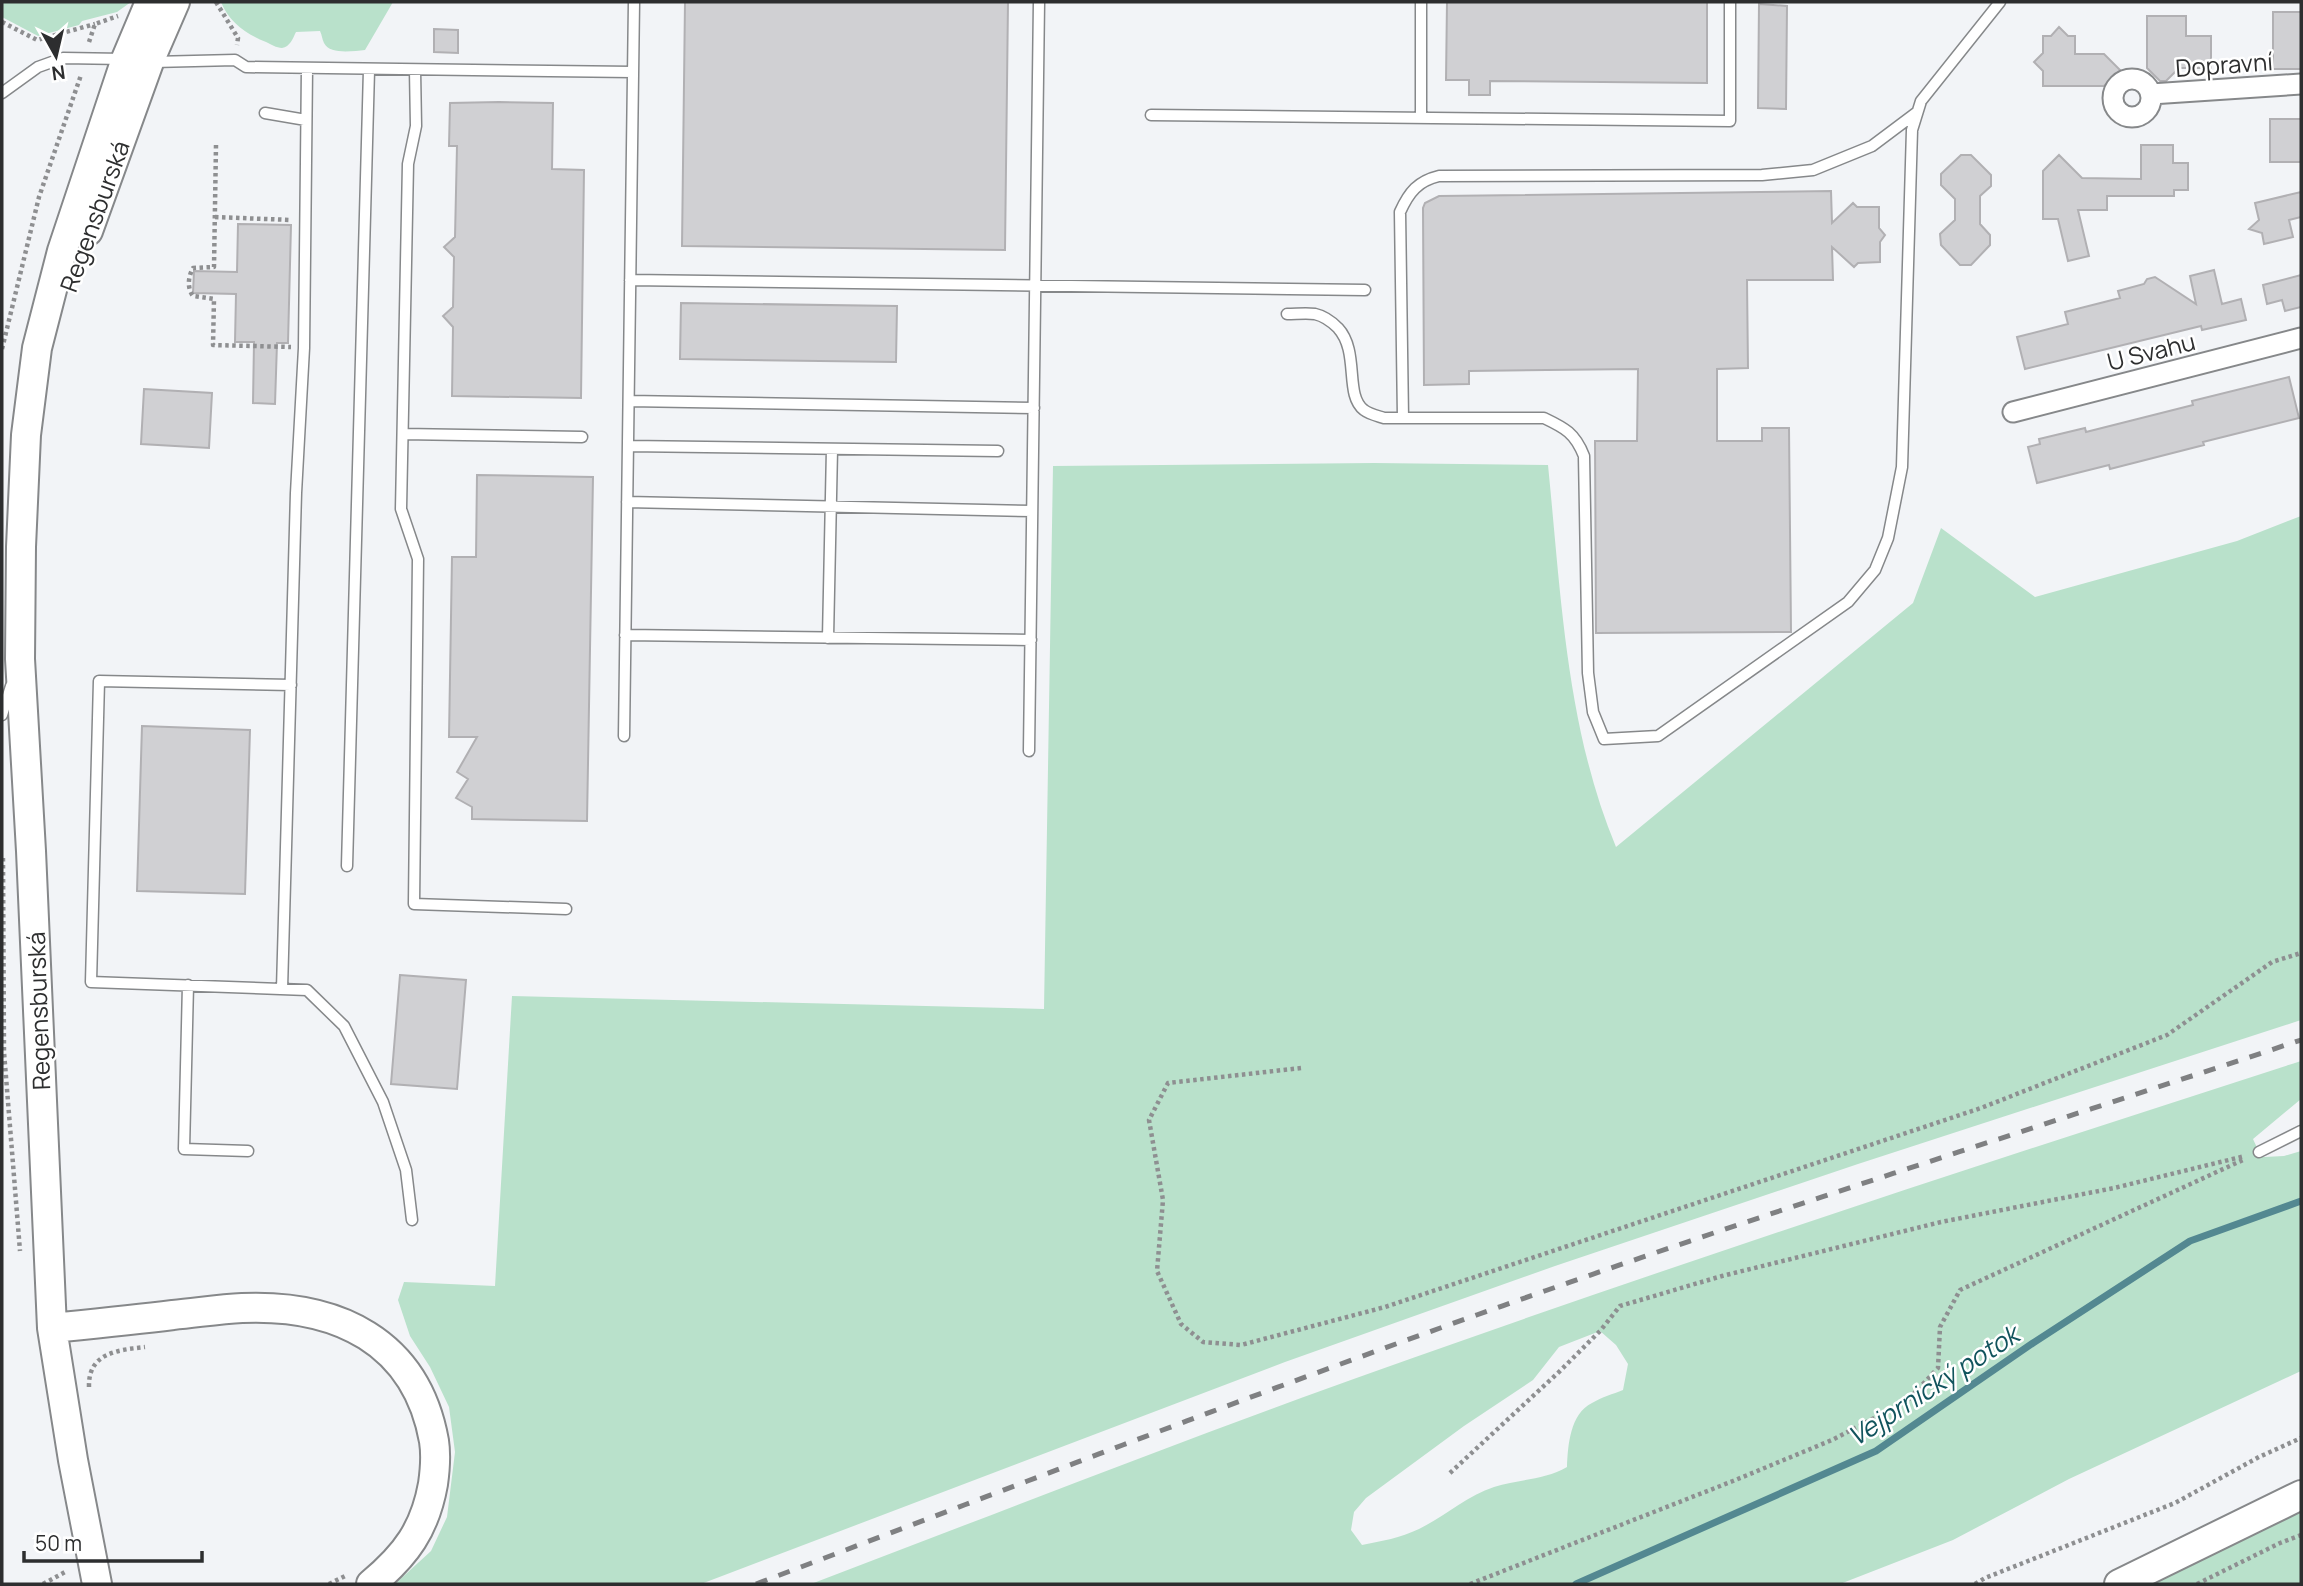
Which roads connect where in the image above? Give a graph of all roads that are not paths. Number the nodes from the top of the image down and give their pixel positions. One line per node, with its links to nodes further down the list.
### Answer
1 (150, 2): 8 (main road, Regensburská)
2 (175, 2): 8 (main road, Regensburská)
3 (634, 2): 12 (lane)
4 (1039, 2): 22 (lane)
5 (1421, 2): 19 (lane)
6 (1730, 2): 19 (lane)
7 (2000, 2): 17 (lane)
8 (137, 61): 9 (lane); 14 (lane); 41 (main road, Regensburská)
9 (307, 68): 10 (lane); 20 (lane)
10 (369, 70): 11 (lane); 46 (lane)
11 (415, 70): 12 (lane); 30 (lane)
12 (633, 72): 21 (lane)
13 (2301, 84): 15 (street, Dopravní)
14 (2, 93)
15 (2151, 94)
16 (265, 113): 20 (lane)
17 (1916, 113): 29 (lane); 29 (lane)
18 (1152, 115): 19 (lane)
19 (1421, 118)
20 (306, 120): 42 (lane)
21 (630, 280): 22 (lane); 26 (lane)
22 (1035, 285): 23 (lane); 27 (lane)
23 (1365, 290)
24 (1287, 314): 29 (lane)
25 (2301, 338): 28 (street, U Svahu)
26 (629, 401): 27 (lane); 32 (lane)
27 (1034, 408): 37 (lane)
28 (2013, 412)
29 (1403, 418)
30 (403, 434): 31 (lane); 47 (lane)
31 (582, 437)
32 (628, 446): 33 (lane); 35 (lane)
33 (832, 449): 34 (lane); 36 (lane)
34 (998, 451)
35 (627, 502): 36 (lane); 38 (lane)
36 (830, 507): 37 (lane); 39 (lane)
37 (1032, 511): 40 (lane)
38 (625, 635): 39 (lane); 44 (lane)
39 (828, 638): 40 (lane)
40 (1031, 640): 45 (lane)
41 (20, 659): 43 (lane); 54 (main road, Regensburská)
42 (291, 685): 48 (lane); 49 (lane)
43 (2, 715)
44 (624, 736)
45 (1029, 751)
46 (347, 866)
47 (566, 909)
48 (188, 985): 49 (lane); 51 (lane)
49 (282, 989): 53 (lane)
50 (2301, 1131): 52 (lane)
51 (248, 1151)
52 (2259, 1152)
53 (412, 1220)
54 (52, 1328): 56 (main road, Regensburská); 57 (main road)
55 (2301, 1495): 58 (main road)
56 (86, 1577)
57 (362, 1577)
58 (2148, 1578): 59 (main road)
59 (2119, 1584)

